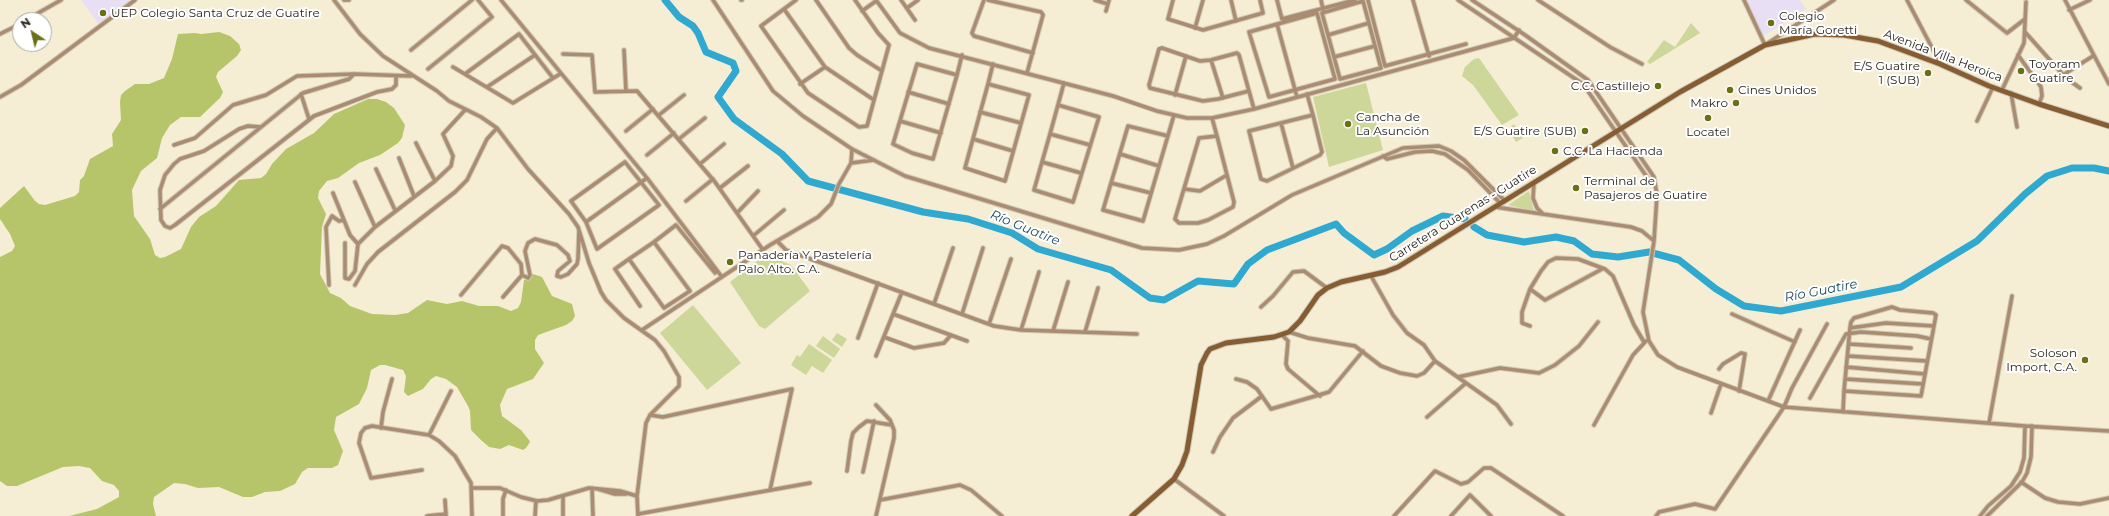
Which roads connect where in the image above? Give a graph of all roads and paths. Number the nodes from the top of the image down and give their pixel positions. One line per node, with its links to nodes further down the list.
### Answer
1 (61, 0): 45 (street)
2 (135, 0): 111 (street)
3 (334, 0): 90 (street)
4 (344, 0): 5 (street)
5 (349, 0)
6 (472, 0): 61 (street)
7 (478, 0): 79 (street)
8 (501, 0): 85 (street)
9 (713, 0): 150 (street)
10 (796, 0): 40 (street)
11 (816, 0): 80 (street)
12 (855, 0): 43 (street)
13 (876, 0): 43 (street); 67 (street)
14 (901, 0): 39 (street)
15 (918, 0): 39 (street)
16 (984, 0): 63 (street)
17 (988, 0): 63 (street)
18 (1095, 0): 38 (street)
19 (1173, 0): 52 (street)
20 (1203, 0): 52 (street)
21 (1230, 0): 48 (street)
22 (1260, 0): 48 (street)
23 (1277, 0): 41 (street)
24 (1321, 0): 41 (street)
25 (1355, 0): 41 (street)
26 (1368, 0): 65 (street)
27 (1413, 0): 65 (street)
28 (1458, 0): 57 (street)
29 (1472, 0): 53 (street)
30 (1538, 0): 75 (street)
31 (1744, 0): 59 (street)
32 (1834, 0): 59 (street)
33 (1906, 0): 76 (street)
34 (1966, 0): 46 (street)
35 (2065, 0): 42 (street)
36 (2090, 0): 42 (street)
37 (2026, 1): 46 (street)
38 (1109, 2): 44 (street)
39 (907, 8): 47 (street)
40 (784, 9): 78 (street); 95 (street)
41 (1323, 9)
42 (2070, 10): 70 (street)
43 (862, 11): 80 (street)
44 (1106, 11)
45 (40, 12)
46 (2025, 19): 54 (street)
47 (915, 20)
48 (1236, 21): 52 (street)
49 (1369, 23): 56 (street); 56 (street); 60 (street)
50 (1277, 24): 101 (street); 101 (street); 101 (street)
51 (12, 28): 55 (street)
52 (1195, 28)
53 (1519, 30): 57 (street); 136 (street)
54 (2025, 32): 68 (street); 88 (street)
55 (0, 34)
56 (1328, 34): 71 (street)
57 (1514, 38): 73 (street); 138 (street)
58 (1466, 44): 65 (street)
59 (1765, 45): 76 (main road, Avenida Villa Heroica); 136 (main road, Carretera Guarenas - Guatire)
60 (1375, 46): 71 (street); 81 (street)
61 (411, 50)
62 (624, 50): 103 (street)
63 (1032, 53): 82 (street)
64 (563, 54): 103 (street)
65 (1429, 54): 73 (street)
66 (535, 55): 84 (street); 91 (street); 98 (street)
67 (962, 55): 74 (street); 87 (street)
68 (2018, 55): 102 (street); 116 (street)
69 (1186, 56): 72 (street); 110 (street); 110 (street)
70 (2093, 56): 88 (street); 97 (street)
71 (1334, 57): 86 (street)
72 (1211, 60): 104 (street); 113 (street)
73 (1430, 60): 92 (street)
74 (993, 64): 82 (street); 96 (street)
75 (1642, 64)
76 (1940, 64): 99 (main road, Avenida Villa Heroica)
77 (453, 67): 84 (street)
78 (825, 67): 95 (street); 114 (street)
79 (428, 69)
80 (882, 71): 114 (street)
81 (1363, 72): 86 (street); 92 (street)
82 (1027, 73): 94 (street)
83 (354, 74): 89 (street); 107 (street); 148 (street)
84 (465, 74): 98 (street)
85 (560, 74): 91 (street); 166 (street)
86 (1358, 74): 93 (street)
87 (957, 75): 105 (street); 115 (street)
88 (2063, 75): 100 (street)
89 (396, 76): 90 (street); 127 (street)
90 (413, 76): 120 (street)
91 (553, 78): 98 (street)
92 (1365, 78): 93 (street)
93 (1359, 80): 108 (street)
94 (1064, 83): 117 (street); 122 (street)
95 (800, 84): 114 (street)
96 (988, 84): 121 (street); 130 (street)
97 (2109, 84)
98 (487, 87)
99 (1993, 88): 102 (main road, Avenida Villa Heroica); 128 (street)
100 (2080, 88)
101 (1295, 90): 112 (street)
102 (2002, 90): 106 (main road, Avenida Villa Heroica)
103 (626, 91): 118 (street)
104 (1249, 91): 113 (street); 119 (street)
105 (908, 92): 115 (street); 129 (street)
106 (2011, 93): 116 (main road, Avenida Villa Heroica); 134 (street)
107 (301, 94): 127 (street); 133 (street)
108 (1307, 94): 112 (street); 123 (street)
109 (684, 95): 124 (street)
110 (1175, 95): 113 (street)
111 (0, 97)
112 (1297, 97): 119 (street)
113 (1223, 98)
114 (874, 100)
115 (949, 104): 140 (street)
116 (2039, 104): 132 (main road, Avenida Villa Heroica)
117 (1058, 105): 141 (street); 149 (street)
118 (653, 109): 124 (street); 137 (street)
119 (1254, 109): 126 (street)
120 (465, 110): 135 (street); 168 (street)
121 (980, 112): 130 (street); 145 (street)
122 (1174, 115): 126 (street); 142 (street)
123 (1312, 115): 131 (street); 162 (street)
124 (659, 116): 139 (street)
125 (705, 118): 144 (street)
126 (1212, 118): 143 (street)
127 (309, 119): 182 (street)
128 (1977, 120)
129 (900, 121): 140 (street); 140 (street)
130 (1021, 123): 151 (street)
131 (1281, 123): 162 (street); 162 (street)
132 (2109, 126)
133 (261, 127): 182 (street); 182 (street)
134 (2017, 127)
135 (497, 128): 191 (street); 212 (street)
136 (1621, 128): 138 (main road, Carretera Guarenas - Guatire); 173 (street)
137 (626, 131)
138 (1616, 132): 170 (main road, Carretera Guarenas - Guatire); 173 (street)
139 (674, 133): 144 (street); 153 (street)
140 (940, 133)
141 (1050, 134): 149 (street); 157 (street)
142 (1168, 136): 152 (street); 161 (street)
143 (1217, 136): 165 (street); 175 (street)
144 (679, 139): 159 (street)
145 (973, 140): 151 (street); 151 (street)
146 (416, 143): 168 (street)
147 (724, 144): 159 (street)
148 (174, 145)
149 (1090, 145): 164 (street)
150 (852, 149): 156 (street); 158 (street)
151 (1014, 151)
152 (1120, 154): 161 (street); 172 (street)
153 (647, 155)
154 (1383, 156): 156 (street); 181 (street); 181 (street)
155 (399, 158): 179 (street)
156 (874, 160): 158 (street)
157 (1042, 162): 164 (street); 164 (street)
158 (851, 163): 193 (street)
159 (700, 164): 167 (street)
160 (748, 166): 174 (street)
161 (1159, 166): 178 (street)
162 (1293, 168)
163 (376, 169): 184 (street)
164 (1081, 173)
165 (1227, 175): 175 (street); 175 (street)
166 (647, 178): 171 (street); 208 (street)
167 (713, 179): 174 (street); 180 (street)
168 (435, 181): 179 (street)
169 (355, 182): 190 (street)
170 (1534, 182): 181 (main road, Carretera Guarenas - Guatire); 187 (street)
171 (641, 183): 189 (street); 189 (street); 189 (street)
172 (1111, 183): 178 (street); 178 (street)
173 (1656, 185): 194 (street)
174 (720, 188): 186 (street)
175 (1184, 189)
176 (758, 191): 186 (street)
177 (332, 193): 188 (street)
178 (1151, 194)
179 (414, 196): 184 (street)
180 (686, 201)
181 (1502, 202): 183 (main road, Carretera Guarenas - Guatire)
182 (160, 209)
183 (1491, 209): 187 (street); 207 (main road, Carretera Guarenas - Guatire)
184 (395, 210): 190 (street)
185 (784, 210): 192 (street)
186 (737, 213): 192 (street)
187 (1544, 215): 194 (street)
188 (344, 220): 197 (street); 211 (street)
189 (586, 222)
190 (374, 227): 197 (street)
191 (579, 231): 206 (street); 233 (street)
192 (753, 236): 200 (street)
193 (777, 241): 200 (street); 210 (street)
194 (1654, 241): 247 (street)
195 (654, 242): 201 (street); 205 (street); 216 (street)
196 (345, 244): 197 (street)
197 (358, 244)
198 (953, 248): 222 (street)
199 (983, 248): 226 (street)
200 (763, 250): 208 (street)
201 (629, 259): 216 (street); 223 (street)
202 (1011, 259): 229 (street)
203 (1602, 268): 215 (street); 215 (street); 248 (street)
204 (1039, 272): 234 (street)
205 (715, 273)
206 (522, 275): 218 (street); 221 (street)
207 (1371, 276): 214 (main road, Carretera Guarenas - Guatire); 255 (street)
208 (722, 277): 219 (street)
209 (1068, 282): 237 (street)
210 (878, 283): 217 (street); 244 (street)
211 (329, 285)
212 (354, 285)
213 (1098, 288): 238 (street)
214 (1327, 288): 224 (street); 239 (main road, Carretera Guarenas - Guatire)
215 (1530, 289): 231 (street)
216 (690, 291): 219 (street)
217 (902, 292): 222 (street); 225 (street)
218 (461, 295)
219 (694, 296): 233 (street)
220 (2012, 296): 281 (street)
221 (503, 297)
222 (934, 304): 226 (street)
223 (640, 306)
224 (1261, 307)
225 (893, 314): 241 (street); 243 (street)
226 (962, 314): 229 (street)
227 (1732, 314): 249 (street)
228 (1598, 322): 260 (street)
229 (989, 324): 234 (street)
230 (1827, 324): 275 (street)
231 (1530, 326)
232 (1934, 326): 236 (street); 236 (street); 245 (street)
233 (642, 330): 278 (street)
234 (1021, 330): 237 (street)
235 (1800, 330): 249 (street)
236 (1850, 330): 245 (street); 250 (street); 272 (street)
237 (1053, 331): 238 (street)
238 (1085, 332): 240 (street)
239 (1289, 332): 242 (main road, Carretera Guarenas - Guatire); 252 (street)
240 (1137, 334)
241 (951, 335): 243 (street); 246 (street)
242 (1282, 335): 271 (street); 294 (main road, Carretera Guarenas - Guatire)
243 (884, 337): 253 (street)
244 (858, 338)
245 (1931, 339): 256 (street)
246 (967, 341)
247 (1649, 341): 248 (street); 265 (street)
248 (1644, 342): 284 (street)
249 (1795, 342): 273 (street)
250 (1849, 344): 251 (street); 254 (street)
251 (1911, 348)
252 (1363, 351): 255 (street); 271 (street)
253 (876, 356)
254 (1848, 356): 256 (street); 257 (street)
255 (1435, 361): 260 (street)
256 (1927, 361): 259 (street)
257 (1846, 367): 259 (street); 263 (street)
258 (1719, 369): 268 (street)
259 (1924, 374): 266 (street)
260 (1458, 377): 264 (street)
261 (392, 379): 287 (street)
262 (1236, 379): 270 (street)
263 (1845, 379): 266 (street); 269 (street)
264 (1466, 383): 279 (street); 282 (street)
265 (1721, 384): 268 (street); 277 (street)
266 (1923, 384): 269 (street)
267 (451, 391): 289 (street)
268 (1739, 391): 273 (street)
269 (1844, 391): 276 (street)
270 (1262, 396): 271 (street); 290 (street)
271 (1320, 396)
272 (1810, 398)
273 (1768, 401): 275 (street)
274 (876, 405): 283 (street)
275 (1784, 407): 276 (street); 324 (street)
276 (1843, 412): 281 (street)
277 (1712, 413)
278 (650, 415): 301 (street); 303 (street)
279 (1427, 417)
280 (874, 421): 283 (street); 292 (street); 293 (street)
281 (1989, 423): 285 (street)
282 (1511, 424)
283 (892, 425): 306 (street)
284 (1594, 425)
285 (2025, 426): 286 (street); 295 (street)
286 (2032, 426): 288 (street); 296 (street)
287 (381, 428): 289 (street); 291 (street)
288 (2109, 430)
289 (429, 435): 298 (street)
290 (1213, 452)
291 (422, 470)
292 (847, 471)
293 (863, 472)
294 (1174, 478): 318 (main road, Carretera Guarenas - Guatire); 319 (street)
295 (2017, 479): 296 (street); 325 (street)
296 (2022, 482): 304 (street); 326 (street)
297 (810, 483): 301 (street)
298 (472, 488): 300 (street); 311 (street)
299 (592, 488): 302 (street); 303 (street); 315 (street)
300 (506, 490): 307 (street); 312 (street)
301 (770, 490): 309 (street)
302 (563, 496): 307 (street); 314 (street)
303 (637, 496): 309 (street)
304 (2109, 498)
305 (445, 500): 308 (street)
306 (880, 500): 316 (street); 317 (street)
307 (536, 501): 313 (street)
308 (446, 515): 310 (street)
309 (638, 515)
310 (427, 516)
311 (472, 516)
312 (503, 516)
313 (535, 516)
314 (562, 516)
315 (593, 516)
316 (876, 516)
317 (1002, 516)
318 (1132, 516)
319 (1224, 516)
320 (1394, 516): 323 (street)
321 (1451, 516): 322 (street)
322 (1491, 516)
323 (1563, 516)
324 (1656, 516)
325 (1980, 516)
326 (1987, 516)

